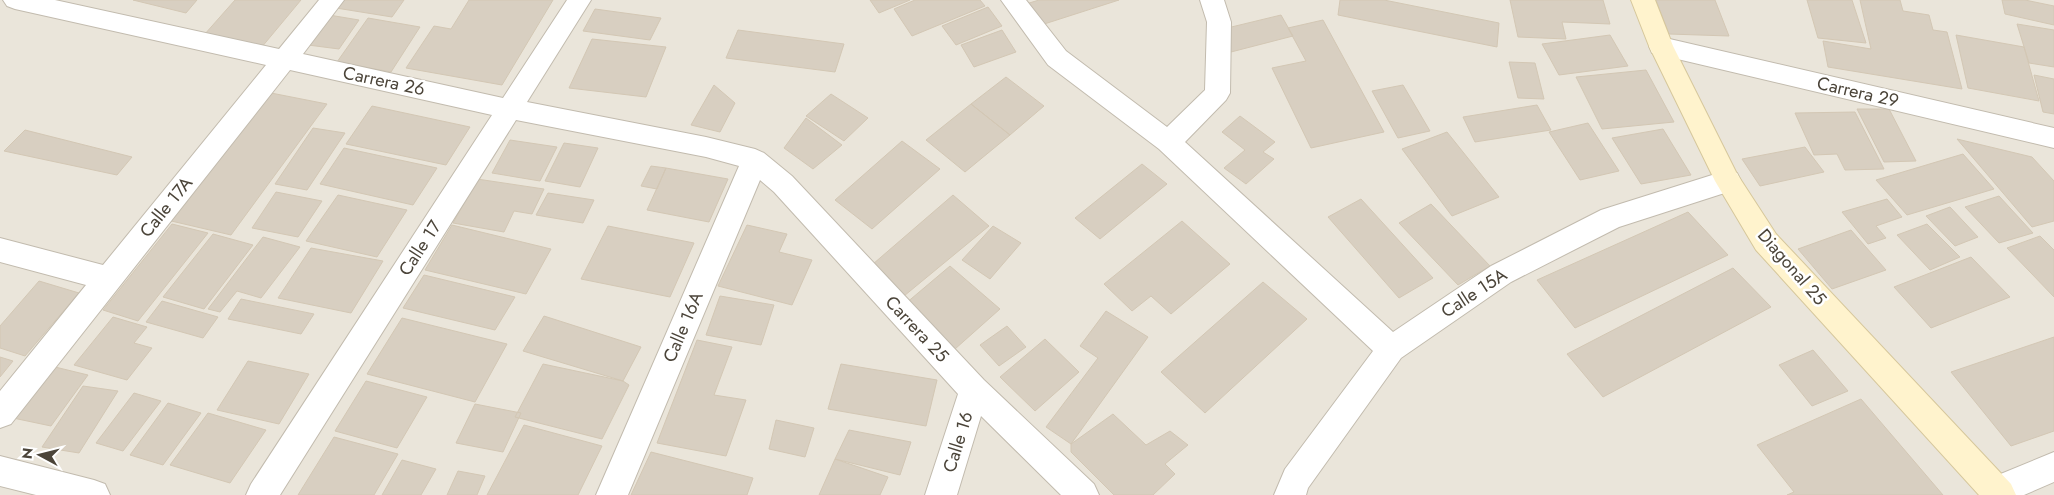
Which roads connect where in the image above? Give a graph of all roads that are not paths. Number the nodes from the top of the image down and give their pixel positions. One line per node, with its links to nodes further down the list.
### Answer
1 (15, 0): 7 (street, Carrera 26)
2 (332, 0): 9 (street, Calle 17A)
3 (579, 0): 10 (street, Calle 17)
4 (1013, 0): 12 (street)
5 (1212, 0): 12 (street)
6 (1643, 0): 8 (main road, Diagonal 25)
7 (49, 3): 9 (street, Carrera 26)
8 (1661, 46): 11 (street, Carrera 29); 14 (main road, Diagonal 25)
9 (284, 59): 10 (street, Carrera 26); 16 (street, Calle 17A)
10 (509, 109): 13 (street, Carrera 26); 24 (street, Calle 17)
11 (2054, 138)
12 (1168, 142): 17 (street)
13 (755, 160): 18 (street, Carrera 25); 25 (street, Calle 16A)
14 (1728, 182): 17 (street, Calle 15A); 22 (main road, Diagonal 25)
15 (0, 250): 16 (street)
16 (109, 279): 19 (street, Calle 17A)
17 (1391, 349): 28 (street, Calle 15A)
18 (974, 390): 26 (street, Calle 16); 27 (street, Carrera 25)
19 (0, 414)
20 (2054, 468): 22 (street)
21 (0, 471): 23 (street)
22 (1998, 493)
23 (94, 495)
24 (262, 495)
25 (612, 495)
26 (941, 495)
27 (1083, 495)
28 (1290, 495)

